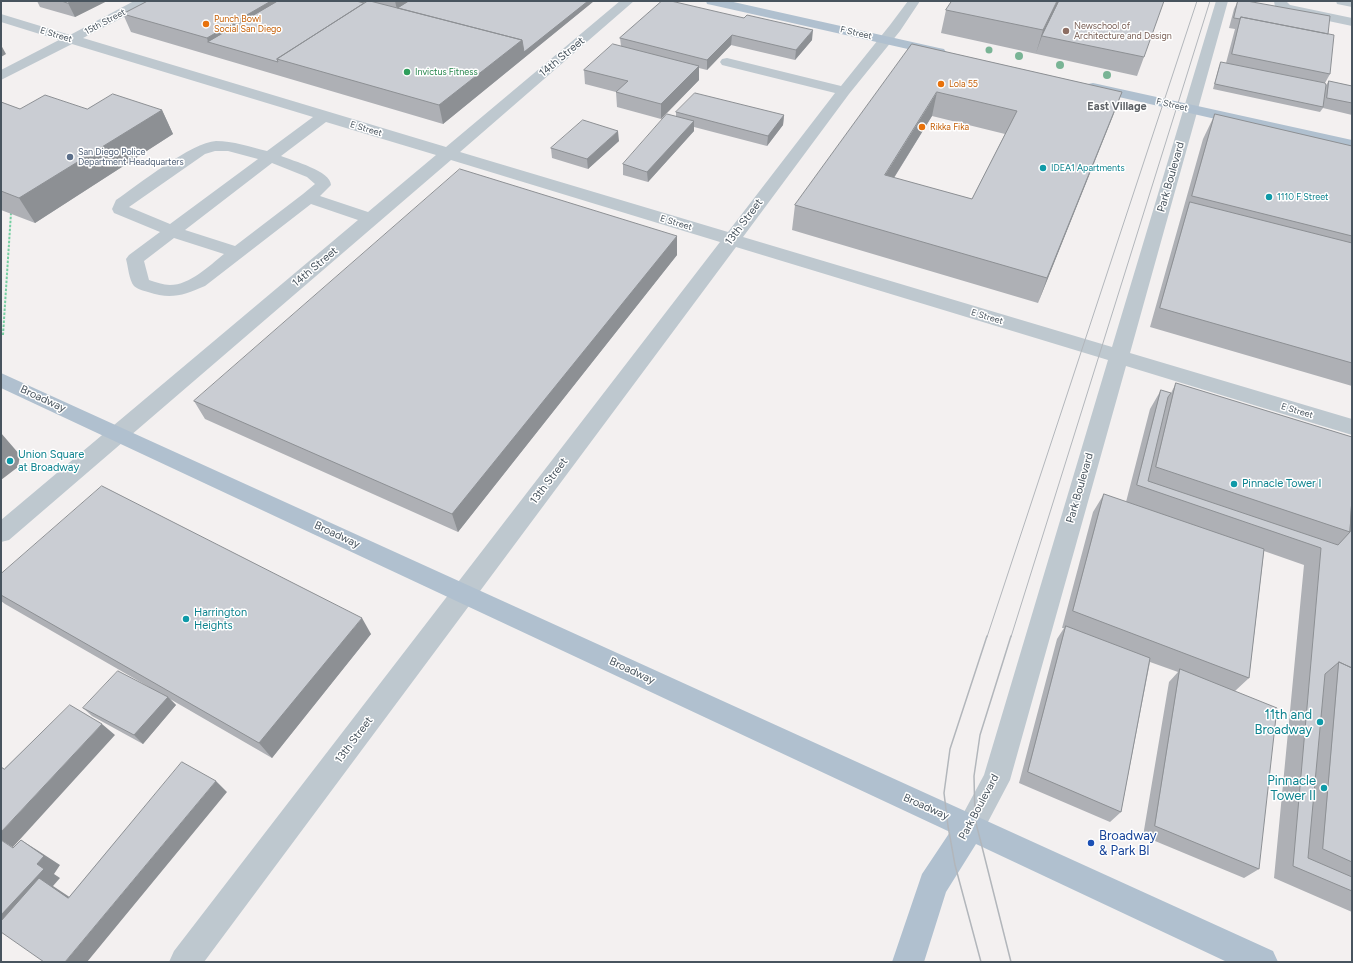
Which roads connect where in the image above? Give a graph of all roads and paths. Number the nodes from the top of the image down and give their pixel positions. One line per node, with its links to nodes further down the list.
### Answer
1 (144, 1): 11 (street, 15th Street)
2 (628, 1): 21 (street, 14th Street)
3 (712, 1): 12 (main road, F Street)
4 (914, 1): 12 (street, 13th Street)
5 (1222, 1): 18 (street, Park Boulevard)
6 (1280, 1): 10 (street)
7 (1342, 1): 8 (street)
8 (1352, 3)
9 (1, 18): 11 (street, E Street)
10 (1352, 22)
11 (71, 40): 15 (street, 15th Street); 19 (street, E Street)
12 (885, 40): 13 (main road, F Street); 17 (street, 13th Street)
13 (956, 56)
14 (727, 62): 17 (street)
15 (1, 76)
16 (1079, 84): 18 (main road, F Street)
17 (844, 91): 27 (street, 13th Street)
18 (1190, 109): 20 (main road, F Street); 30 (street, Park Boulevard)
19 (324, 116): 21 (street, E Street); 22 (street)
20 (1352, 145)
21 (448, 154): 25 (street, 14th Street); 27 (street, E Street)
22 (270, 157): 23 (street); 26 (street); 26 (street)
23 (309, 198): 25 (street); 28 (street)
24 (11, 213): 29 (path)
25 (371, 219): 33 (street, 14th Street)
26 (172, 230): 28 (street); 28 (street)
27 (732, 240): 30 (street, E Street); 35 (street, 13th Street)
28 (237, 253)
29 (3, 335)
30 (1118, 357): 32 (street, E Street); 36 (street, Park Boulevard)
31 (1, 380): 33 (main road, Broadway)
32 (1352, 427)
33 (118, 434): 34 (street, 14th Street); 35 (main road, Broadway)
34 (1, 533)
35 (464, 594): 36 (main road, Broadway); 37 (street, 13th Street)
36 (970, 827): 38 (main road, Park Boulevard); 39 (main road, Broadway)
37 (185, 962)
38 (908, 962)
39 (1262, 962)

